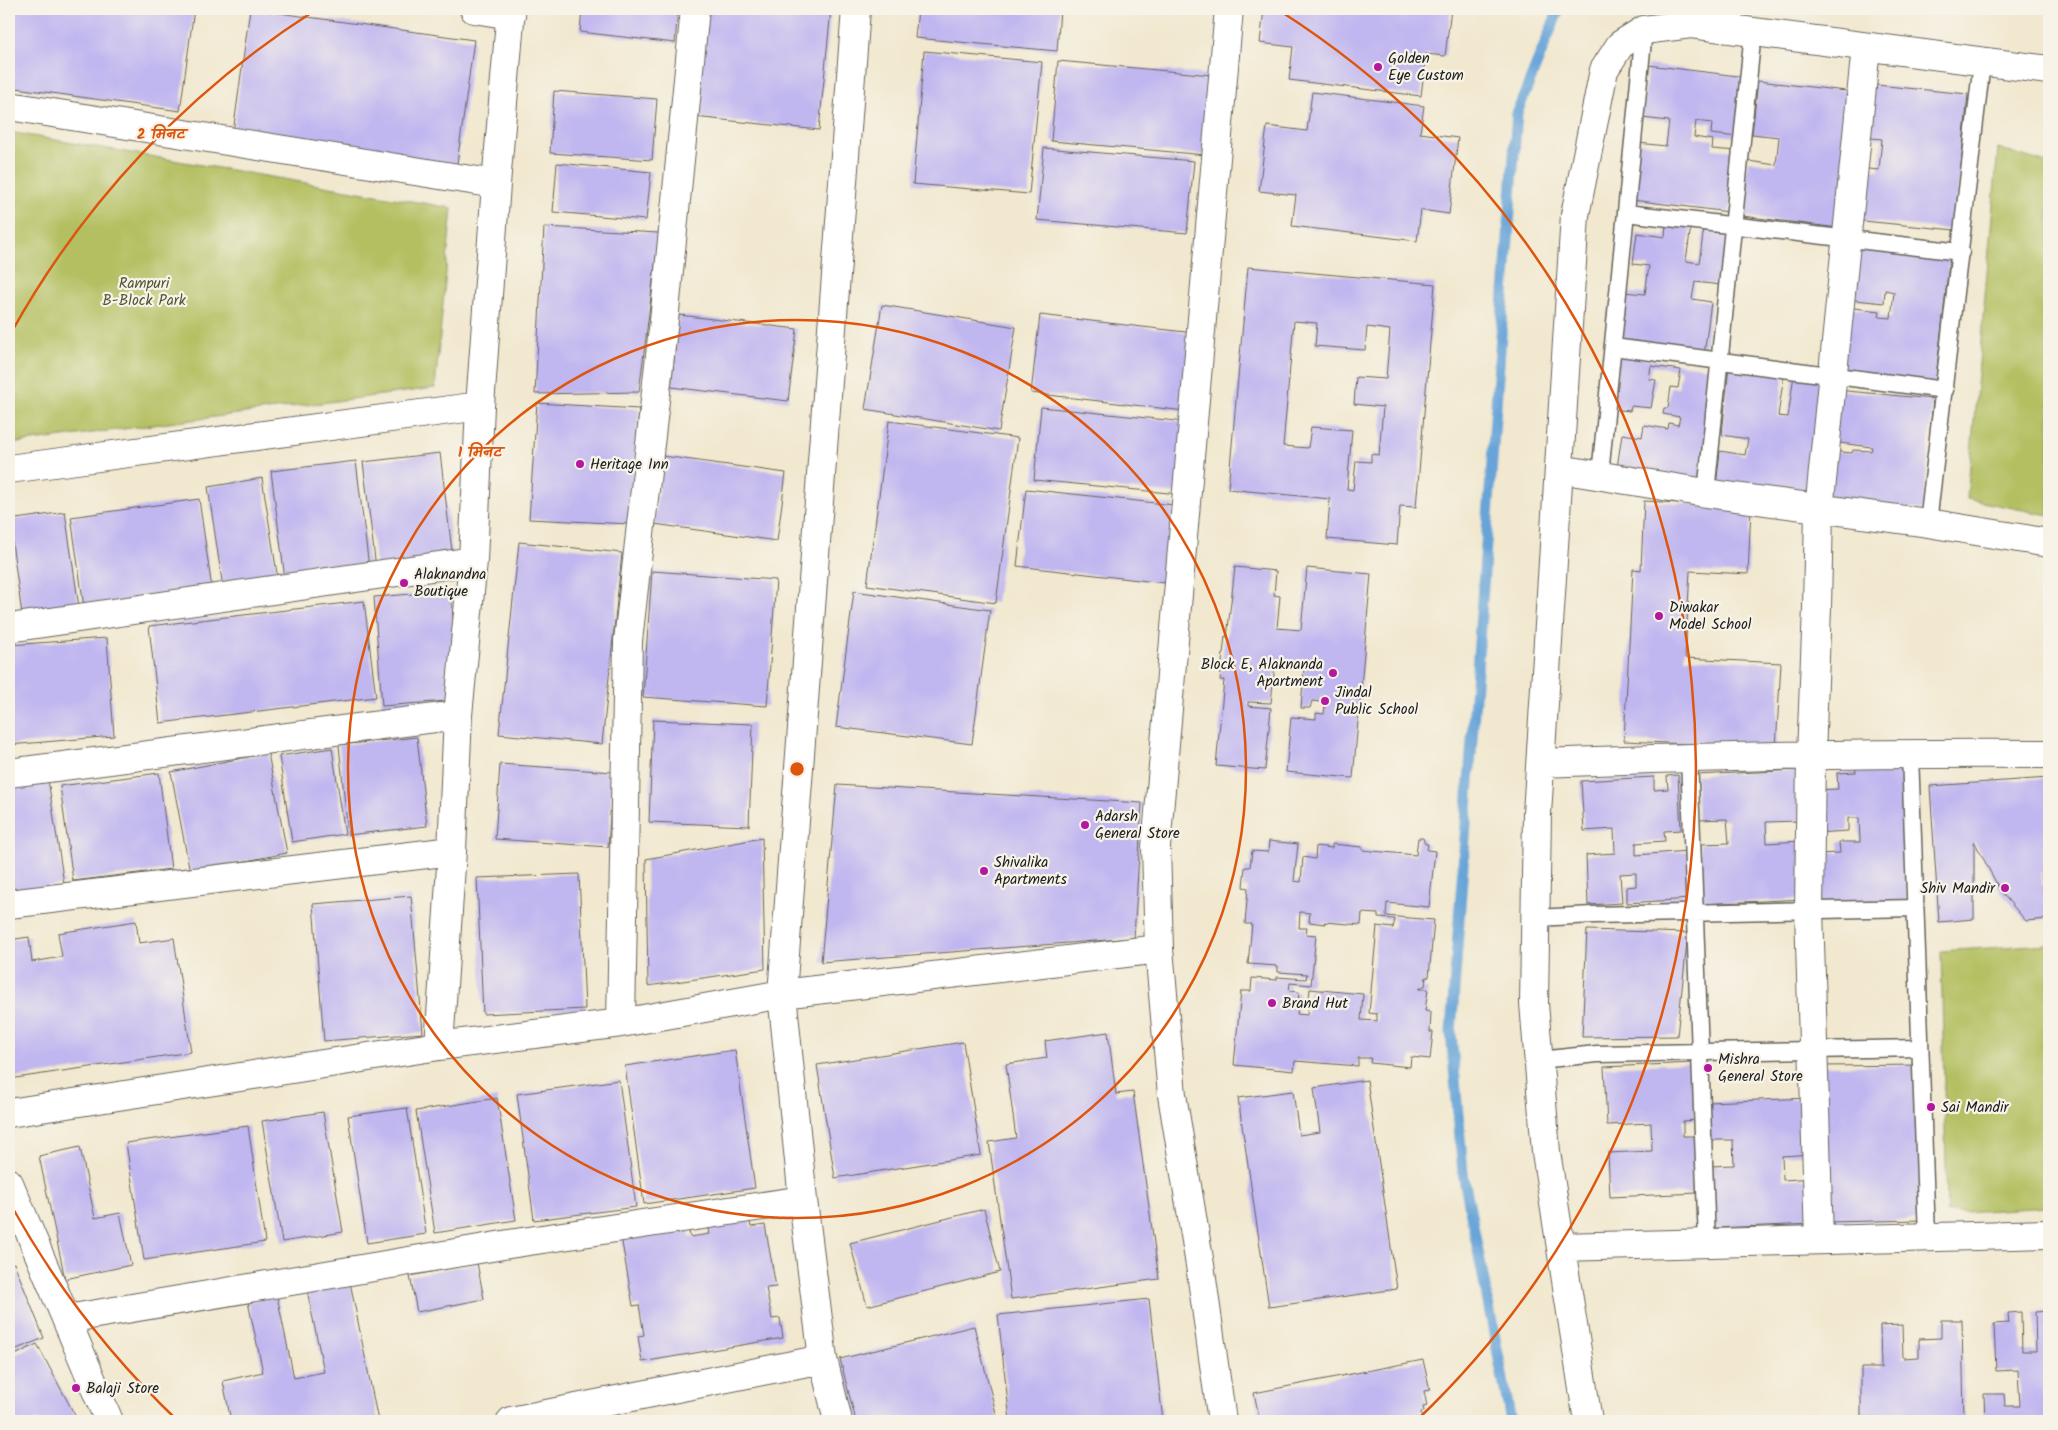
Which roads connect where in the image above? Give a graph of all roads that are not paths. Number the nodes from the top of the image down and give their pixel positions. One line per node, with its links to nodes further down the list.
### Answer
1 (474, 9): 5 (street)
2 (695, 9): 46 (street)
3 (856, 9): 45 (street)
4 (1229, 9): 44 (street)
5 (511, 12): 12 (street)
6 (1644, 30): 7 (street); 13 (lane); 23 (street)
7 (1753, 32): 8 (street); 14 (lane)
8 (1866, 47): 9 (street); 15 (street)
9 (1982, 62): 10 (street); 16 (lane)
10 (2049, 70)
11 (9, 106): 12 (street)
12 (496, 184): 21 (street)
13 (1626, 213): 14 (lane); 17 (lane)
14 (1733, 225): 15 (lane); 18 (lane)
15 (1847, 239): 16 (lane); 19 (street)
16 (1961, 252): 20 (lane)
17 (1613, 347): 18 (lane); 24 (lane)
18 (1719, 361): 19 (lane); 25 (lane)
19 (1833, 375): 20 (lane); 26 (street)
20 (1945, 390): 27 (lane)
21 (480, 406): 22 (street); 29 (street)
22 (9, 469)
23 (1559, 469): 24 (street); 36 (street)
24 (1600, 475): 25 (street)
25 (1706, 493): 26 (street)
26 (1819, 510): 27 (street); 34 (street)
27 (1928, 523): 28 (street)
28 (2049, 543)
29 (473, 561): 30 (street); 31 (street)
30 (9, 628)
31 (458, 715): 37 (street); 38 (street)
32 (1910, 753): 33 (street); 34 (street); 40 (lane)
33 (2049, 754)
34 (1811, 755): 35 (street); 41 (street)
35 (1689, 756): 36 (street); 42 (lane)
36 (1541, 763): 43 (street)
37 (9, 773)
38 (452, 851): 39 (street); 47 (street)
39 (9, 904)
40 (1915, 908): 41 (lane); 48 (lane)
41 (1809, 910): 42 (lane); 49 (street)
42 (1694, 913): 43 (lane); 50 (lane)
43 (1536, 918): 51 (street)
44 (1159, 949): 45 (street); 65 (street)
45 (782, 994): 46 (street); 54 (street)
46 (621, 1023): 47 (street)
47 (439, 1046): 52 (street)
48 (1920, 1048): 49 (lane); 56 (lane)
49 (1813, 1050): 50 (lane); 57 (street)
50 (1699, 1052): 51 (lane); 58 (lane)
51 (1539, 1060): 59 (street)
52 (9, 1113)
53 (9, 1183): 60 (street)
54 (803, 1200): 60 (street); 61 (street)
55 (2049, 1234): 56 (street)
56 (1928, 1237): 57 (street)
57 (1819, 1240): 58 (street)
58 (1706, 1243): 59 (street)
59 (1561, 1247): 66 (street)
60 (67, 1319): 62 (street)
61 (823, 1359): 63 (street); 64 (street)
62 (109, 1421)
63 (511, 1421)
64 (838, 1421)
65 (1222, 1421)
66 (1588, 1421)

